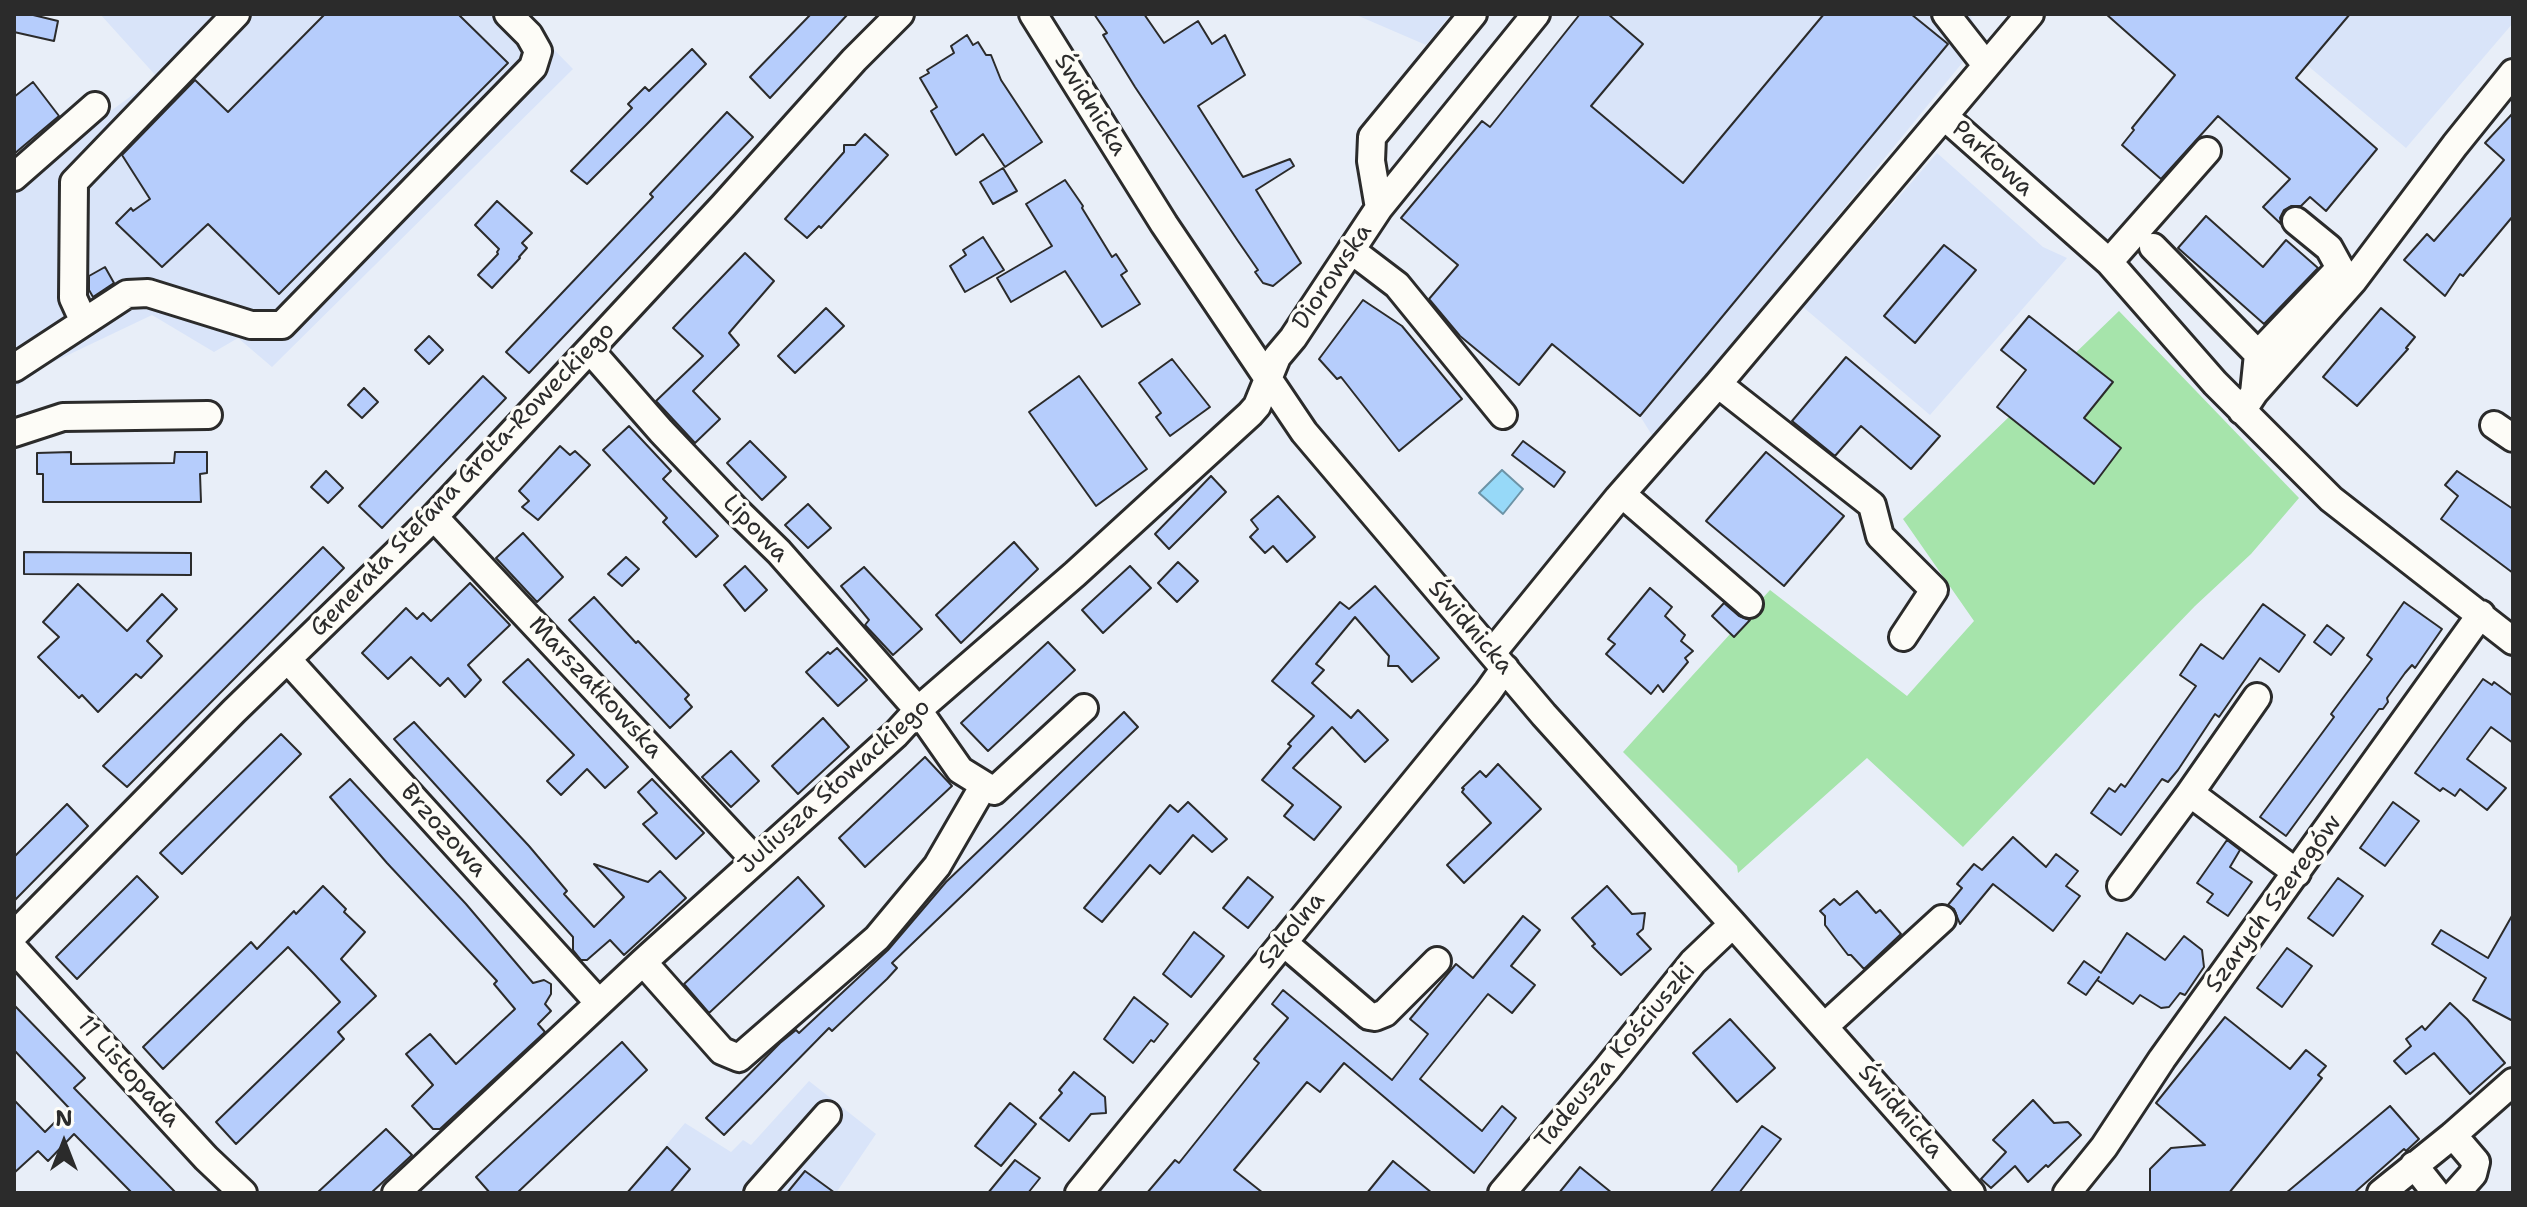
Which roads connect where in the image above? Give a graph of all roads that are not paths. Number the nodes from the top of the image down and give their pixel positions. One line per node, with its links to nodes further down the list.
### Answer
1 (236, 14): 22 (street)
2 (508, 14): 22 (street)
3 (900, 14): 23 (street, Generała Stefana Grota-Roweckiego)
4 (1033, 14): 26 (street, Świdnicka)
5 (1473, 14): 14 (street, Diorowska)
6 (1536, 14): 15 (street)
7 (1946, 14): 9 (street)
8 (2030, 14): 9 (street)
9 (1986, 65): 12 (street)
10 (2513, 73): 28 (street)
11 (95, 106): 16 (street)
12 (1944, 116): 21 (street, Parkowa); 27 (street, Parkowa)
13 (2207, 151): 21 (street)
14 (1371, 161): 15 (street); 17 (street, Diorowska)
15 (1407, 171): 17 (street)
16 (14, 177)
17 (1379, 208): 20 (street, Diorowska)
18 (2296, 221): 24 (street)
19 (2153, 247): 24 (street)
20 (1351, 250): 26 (street, Diorowska); 30 (street)
21 (2109, 262): 28 (street, Parkowa)
22 (84, 322): 25 (street)
23 (590, 350): 33 (street, Generała Stefana Grota-Roweckiego); 42 (street, Lipowa)
24 (2258, 354): 28 (street)
25 (14, 368)
26 (1267, 379): 39 (street, Świdnicka); 42 (street, Juliusza Słowackiego)
27 (1718, 384): 32 (street, Parkowa); 36 (street)
28 (2248, 402): 35 (street, Parkowa)
29 (208, 415): 31 (street)
30 (1503, 415)
31 (14, 433)
32 (1622, 494): 34 (street); 39 (street, Parkowa)
33 (434, 517): 38 (street, Generała Stefana Grota-Roweckiego); 45 (street, Marszałkowska)
34 (1749, 604)
35 (2481, 614): 37 (street, Parkowa); 46 (street, Szarych Szeregów)
36 (1903, 637)
37 (2513, 641)
38 (288, 660): 50 (street, Generała Stefana Grota-Roweckiego); 55 (street, Brzozowa)
39 (1498, 661): 49 (street, Świdnicka); 51 (street, Szkolna)
40 (2257, 697): 44 (street)
41 (1084, 708): 43 (street)
42 (918, 710): 43 (street, Lipowa); 45 (street, Juliusza Słowackiego)
43 (984, 785): 54 (street)
44 (2190, 793): 46 (street); 47 (street)
45 (755, 860): 54 (street, Juliusza Słowackiego)
46 (2297, 873): 67 (street, Szarych Szeregów)
47 (2121, 886)
48 (1942, 919): 56 (street)
49 (1733, 924): 56 (street, Świdnicka); 65 (street, Tadeusza Kościuszki)
50 (14, 935)
51 (1283, 942): 53 (street); 64 (street, Szkolna)
52 (14, 949): 61 (street, 11 Listopada)
53 (1437, 961)
54 (643, 962): 55 (street, Juliusza Słowackiego)
55 (599, 1003): 62 (street, Juliusza Słowackiego)
56 (1825, 1026): 66 (street, Świdnicka)
57 (2513, 1082): 59 (street)
58 (827, 1115): 63 (street)
59 (2453, 1135): 60 (street); 70 (street)
60 (2414, 1165): 68 (street); 69 (street)
61 (243, 1193)
62 (396, 1193)
63 (758, 1193)
64 (1079, 1193)
65 (1502, 1193)
66 (1971, 1193)
67 (2067, 1193)
68 (2381, 1193)
69 (2436, 1193)
70 (2456, 1193)

